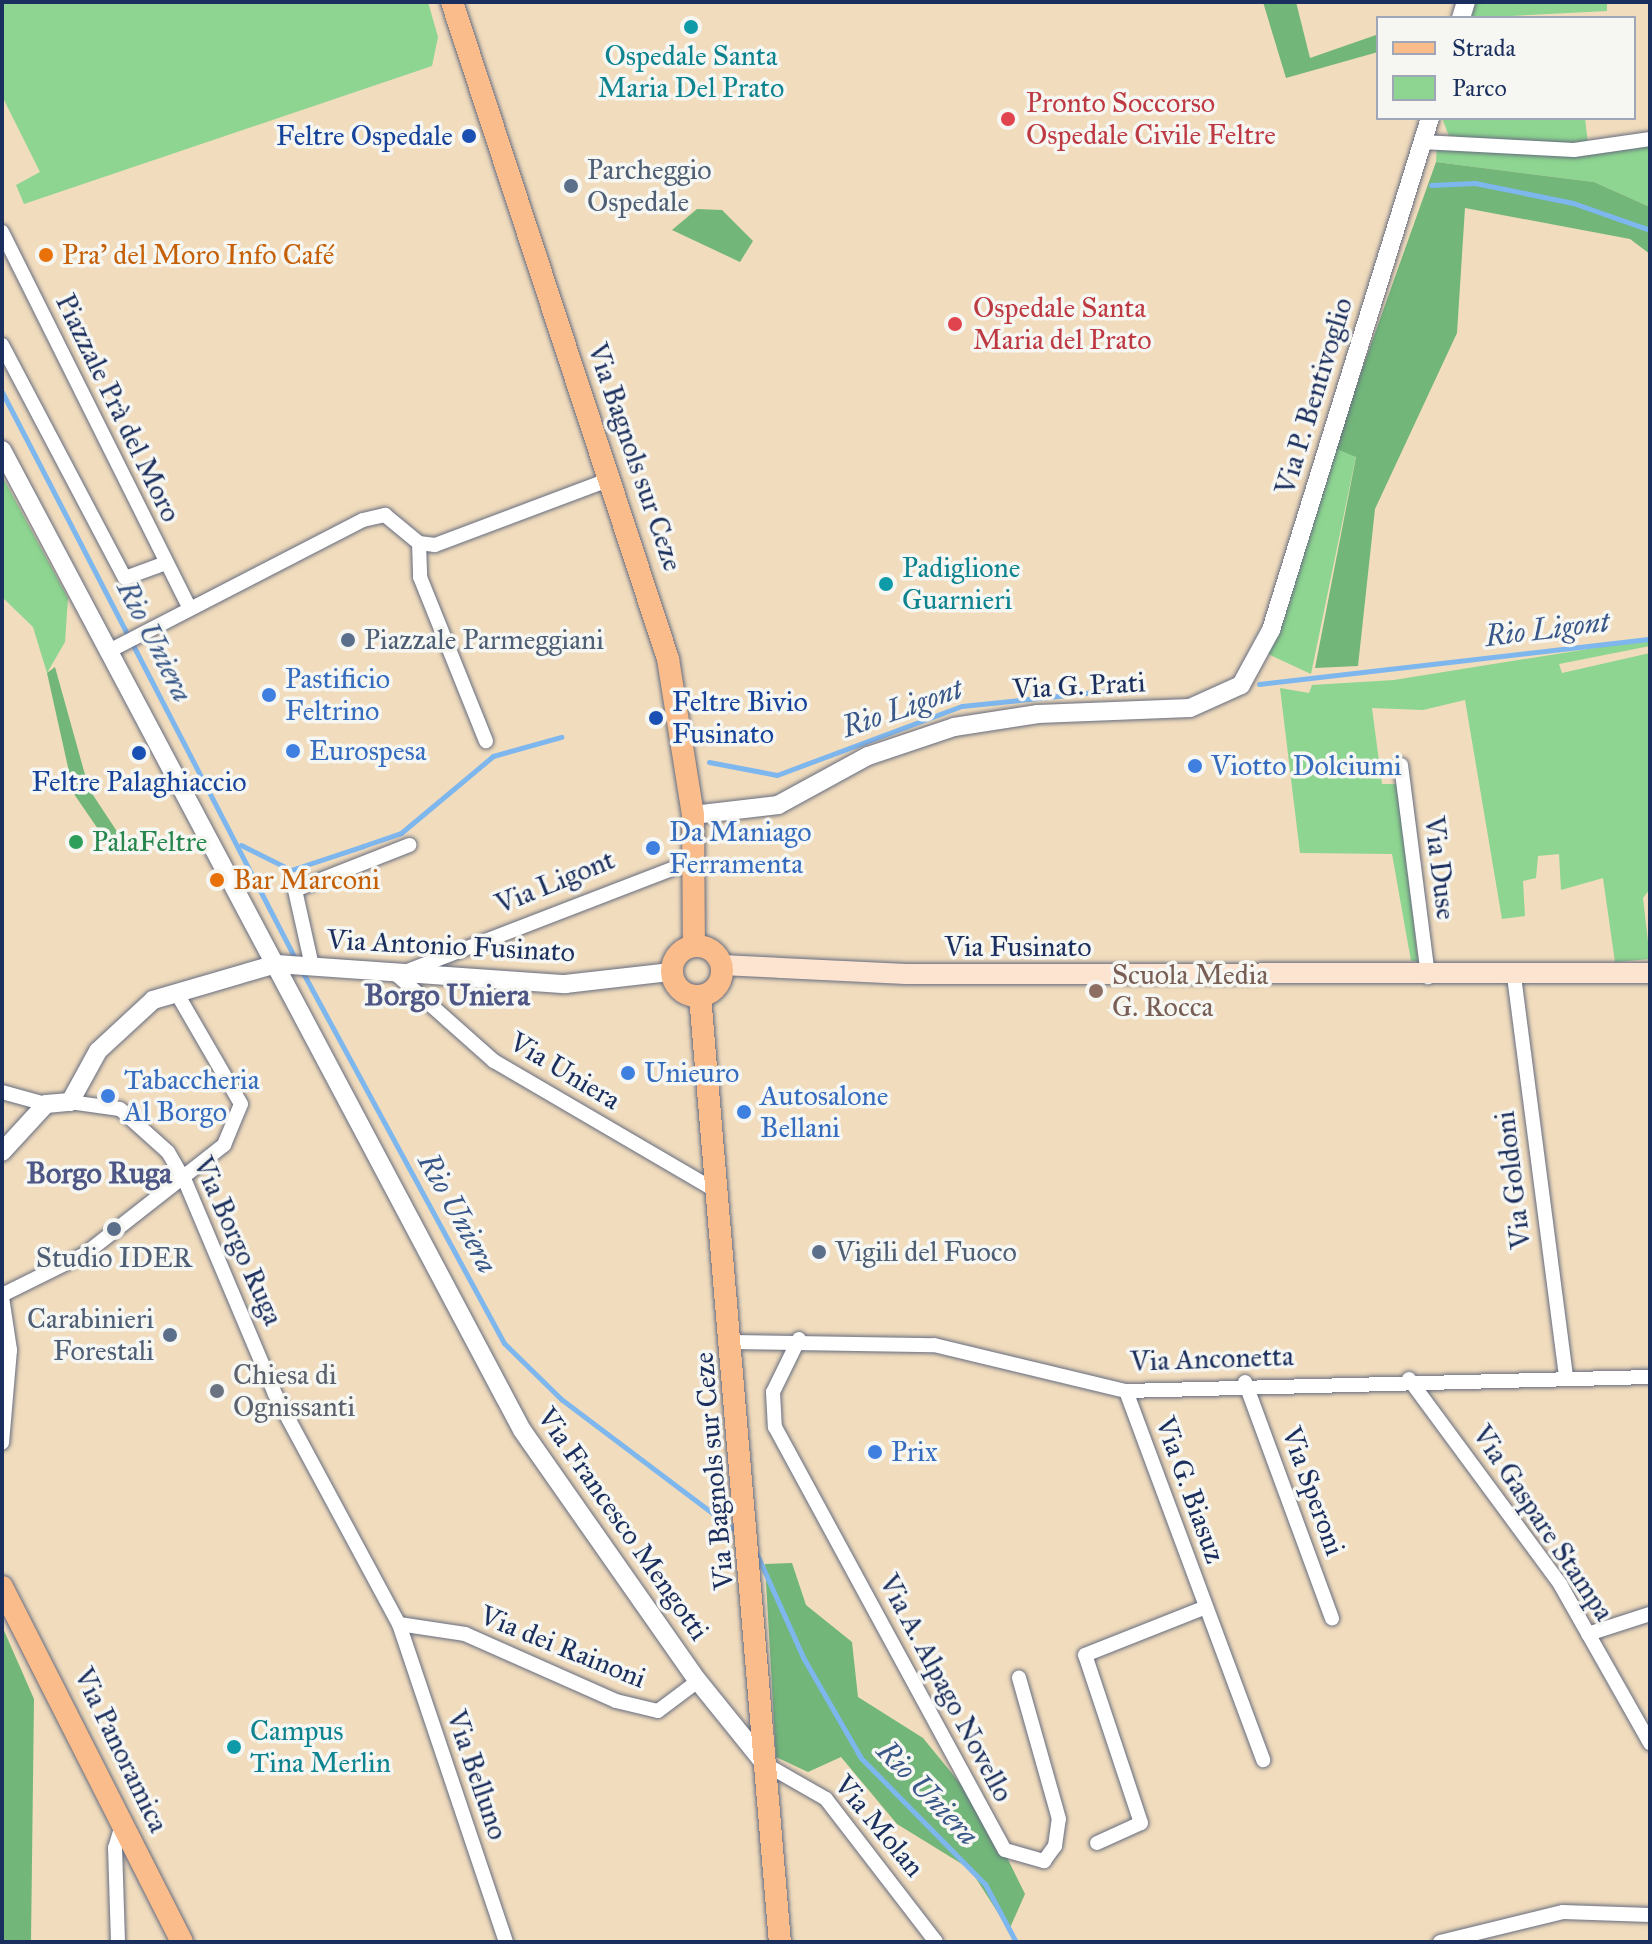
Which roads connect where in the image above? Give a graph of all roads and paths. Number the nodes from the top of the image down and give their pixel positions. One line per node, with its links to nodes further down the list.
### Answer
1 (452, 2): 9 (main road, Via Bagnols sur Ceze)
2 (1429, 120): 4 (street, Via P. Bentivoglio)
3 (1650, 139): 4 (street)
4 (1422, 142): 14 (street, Via P. Bentivoglio)
5 (2, 232): 6 (street, Piazzale Prà del Moro)
6 (7, 256): 11 (street, Piazzale Prà del Moro)
7 (2, 345): 11 (street)
8 (2, 450): 13 (street, Via Francesco Mengotti)
9 (611, 479): 10 (street); 17 (main road, Via Bagnols sur Ceze)
10 (419, 543): 12 (street); 15 (street)
11 (166, 563): 12 (street, Piazzale Prà del Moro)
12 (189, 607): 13 (street)
13 (114, 648): 21 (street, Via Francesco Mengotti)
14 (1241, 685): 17 (street, Via G. Prati)
15 (486, 741)
16 (1401, 765): 28 (street, Via Duse)
17 (693, 815): 19 (main road, Via Bagnols sur Ceze)
18 (409, 845): 23 (street)
19 (690, 862): 20 (main road, Via Bagnols sur Ceze); 26 (street, Via Ligont)
20 (694, 945): 22 (main road); 24 (main road)
21 (280, 963): 23 (street, Via Antonio Fusinato); 29 (street); 53 (street, Via Francesco Mengotti)
22 (722, 965): 28 (main road, Via Fusinato); 30 (main road)
23 (312, 966): 26 (street, Via Antonio Fusinato)
24 (671, 972): 26 (street, Via Antonio Fusinato); 30 (main road)
25 (1650, 973): 27 (main road, Via Fusinato)
26 (397, 975): 36 (street, Via Uniera)
27 (1514, 976): 28 (main road, Via Fusinato); 40 (street, Via Goldoni)
28 (1428, 977)
29 (176, 992): 32 (street); 35 (street)
30 (700, 996): 36 (main road, Via Bagnols sur Ceze)
31 (2, 1092): 33 (street)
32 (70, 1102): 33 (street); 35 (street, Via Borgo Ruga)
33 (46, 1104): 34 (street)
34 (2, 1152)
35 (183, 1177): 37 (street); 50 (street, Via Borgo Ruga)
36 (722, 1194): 39 (main road, Via Bagnols sur Ceze)
37 (2, 1296): 45 (street)
38 (799, 1339): 39 (street, Via Anconetta); 44 (street, Via Anconetta); 52 (street, Via A. Alpago Novello)
39 (733, 1342): 56 (main road, Via Bagnols sur Ceze)
40 (1566, 1377): 41 (street, Via Anconetta); 42 (street, Via Anconetta)
41 (1650, 1377)
42 (1409, 1379): 43 (street, Via Anconetta); 51 (street, Via Gaspare Stampa)
43 (1245, 1382): 44 (street, Via Anconetta); 49 (street, Via Speroni)
44 (1126, 1391): 47 (street, Via G. Biasuz)
45 (2, 1443)
46 (2, 1587): 57 (main road, Via Panoramica)
47 (1206, 1607): 55 (street, Via G. Biasuz); 58 (street, Via G. Biasuz)
48 (1650, 1614): 51 (street)
49 (1332, 1618)
50 (399, 1624): 53 (street, Via dei Rainoni); 62 (street, Via Belluno)
51 (1588, 1634): 54 (street, Via Gaspare Stampa)
52 (1019, 1678)
53 (698, 1681): 56 (street, Via Francesco Mengotti)
54 (1650, 1743)
55 (1263, 1760)
56 (765, 1764): 63 (main road, Via Bagnols sur Ceze); 64 (street, Via Molan)
57 (123, 1822): 60 (street); 61 (main road, Via Panoramica)
58 (1097, 1843)
59 (1650, 1915): 65 (street)
60 (118, 1942)
61 (182, 1942)
62 (506, 1942)
63 (780, 1942)
64 (936, 1942)
65 (1440, 1942)

